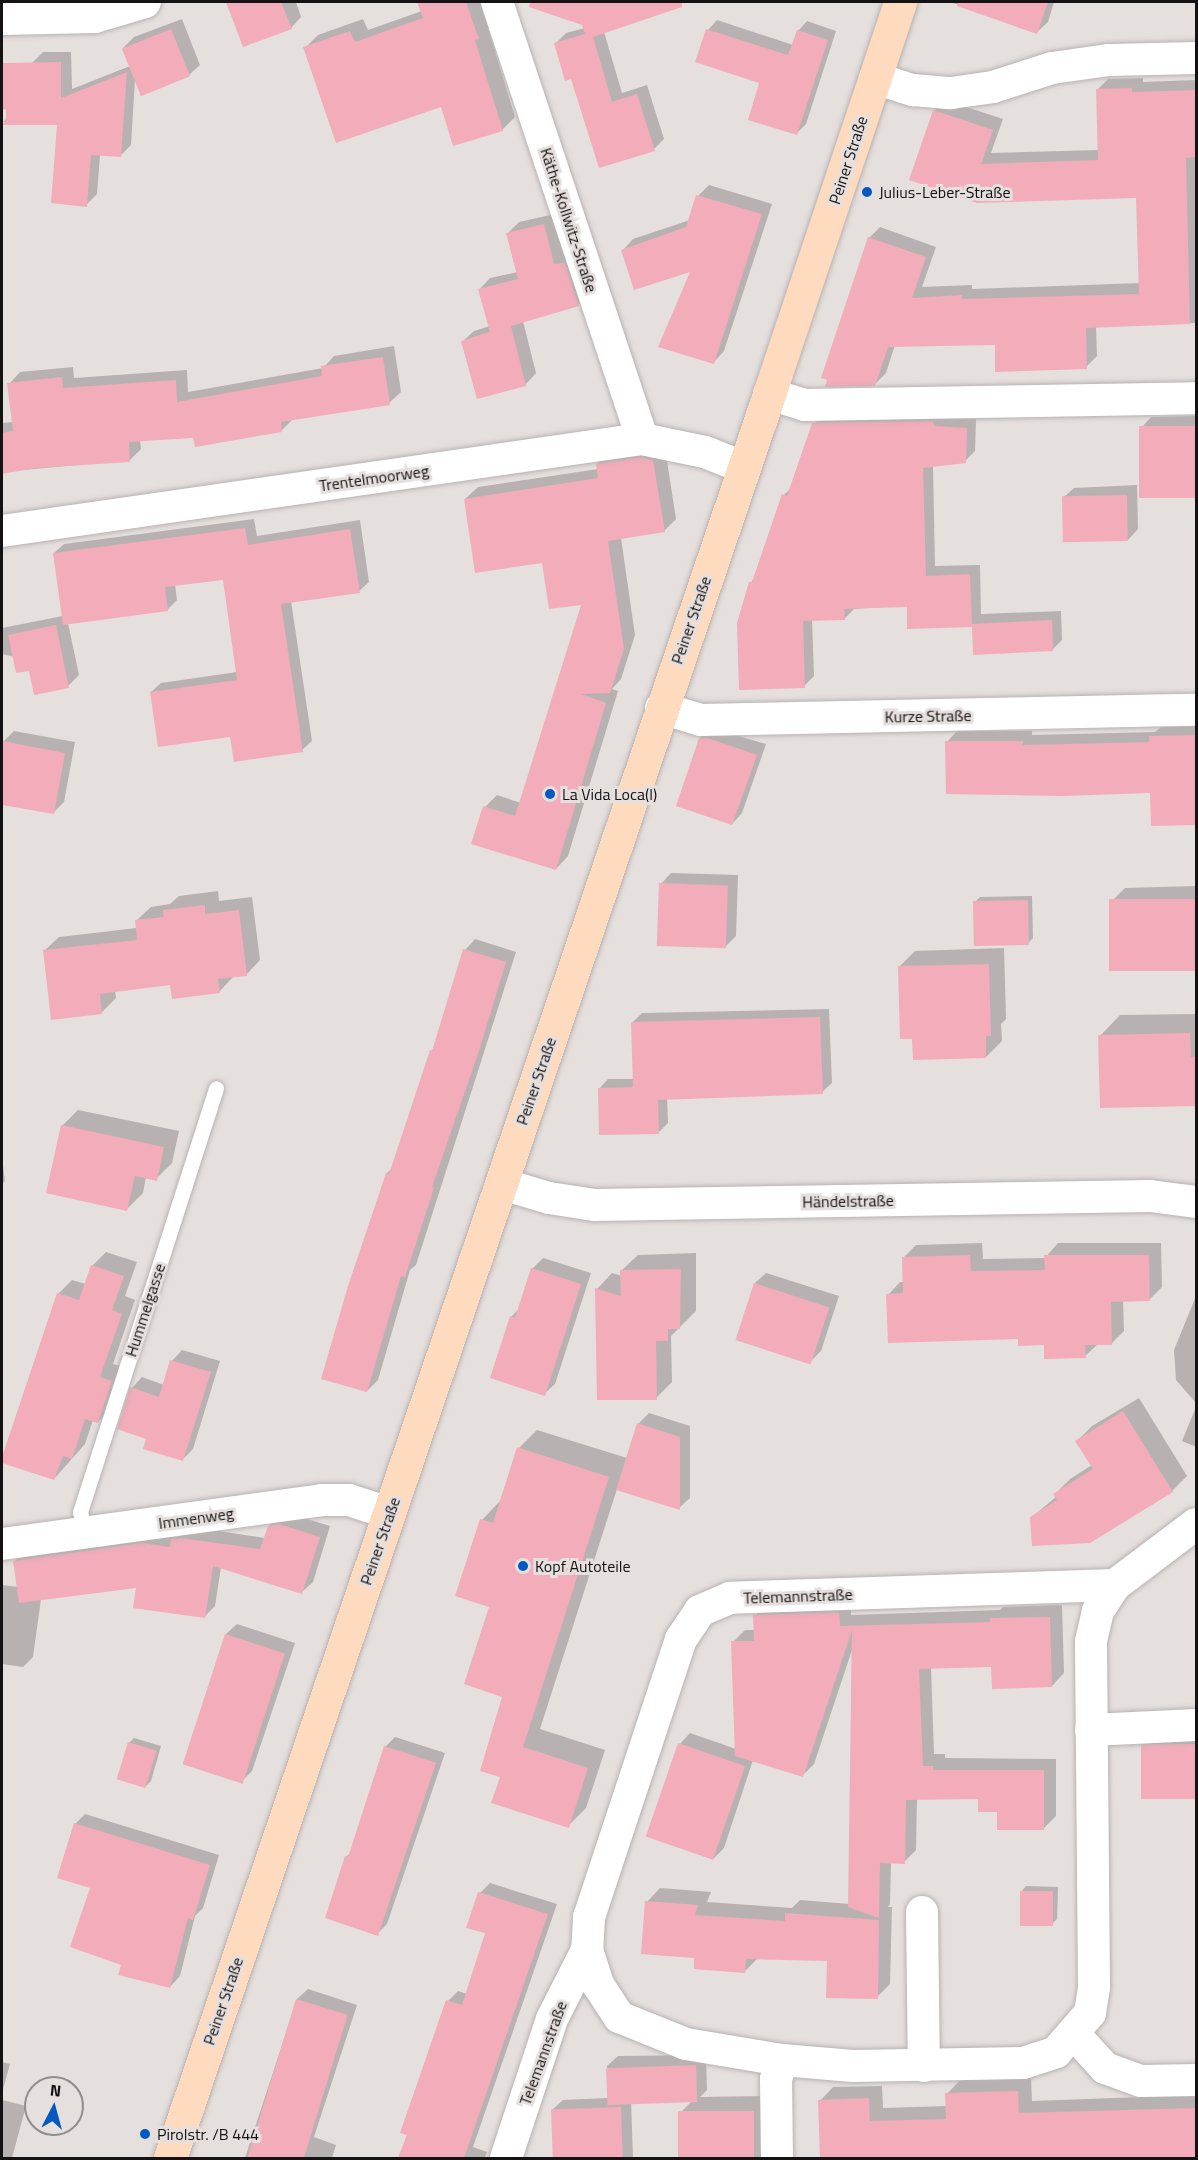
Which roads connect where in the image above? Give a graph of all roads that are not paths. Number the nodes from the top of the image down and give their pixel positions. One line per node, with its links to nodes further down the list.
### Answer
1 (145, 2): 4 (street)
2 (497, 2): 9 (street, Käthe-Kollwitz-Straße)
3 (900, 2): 6 (main road, Peiner Straße)
4 (2, 19)
5 (1197, 58): 6 (street)
6 (875, 78): 7 (main road, Peiner Straße)
7 (770, 394): 8 (street); 10 (main road, Peiner Straße)
8 (1197, 398)
9 (642, 439): 10 (street, Trentelmoorweg); 11 (street, Trentelmoorweg)
10 (743, 467): 12 (main road, Peiner Straße)
11 (2, 531)
12 (661, 708): 13 (street, Kurze Straße); 15 (main road, Peiner Straße)
13 (1197, 710)
14 (216, 1088): 19 (lane, Hummelgasse)
15 (502, 1184): 16 (street, Händelstraße); 17 (main road, Peiner Straße)
16 (1197, 1202)
17 (389, 1513): 19 (street, Immenweg); 30 (main road, Peiner Straße)
18 (1197, 1524): 21 (street, Telemannstraße)
19 (85, 1533): 20 (street, Immenweg)
20 (2, 1544)
21 (1115, 1585): 23 (street, Telemannstraße); 25 (street, Telemannstraße)
22 (1197, 1725): 23 (street)
23 (1091, 1730): 26 (street, Telemannstraße)
24 (922, 1912): 28 (street)
25 (586, 1950): 27 (street, Telemannstraße); 31 (street, Telemannstraße)
26 (1074, 2034): 28 (street, Telemannstraße); 29 (street)
27 (782, 2060): 28 (street, Telemannstraße); 32 (street)
28 (924, 2066)
29 (1197, 2080)
30 (170, 2158)
31 (506, 2158)
32 (777, 2158)

